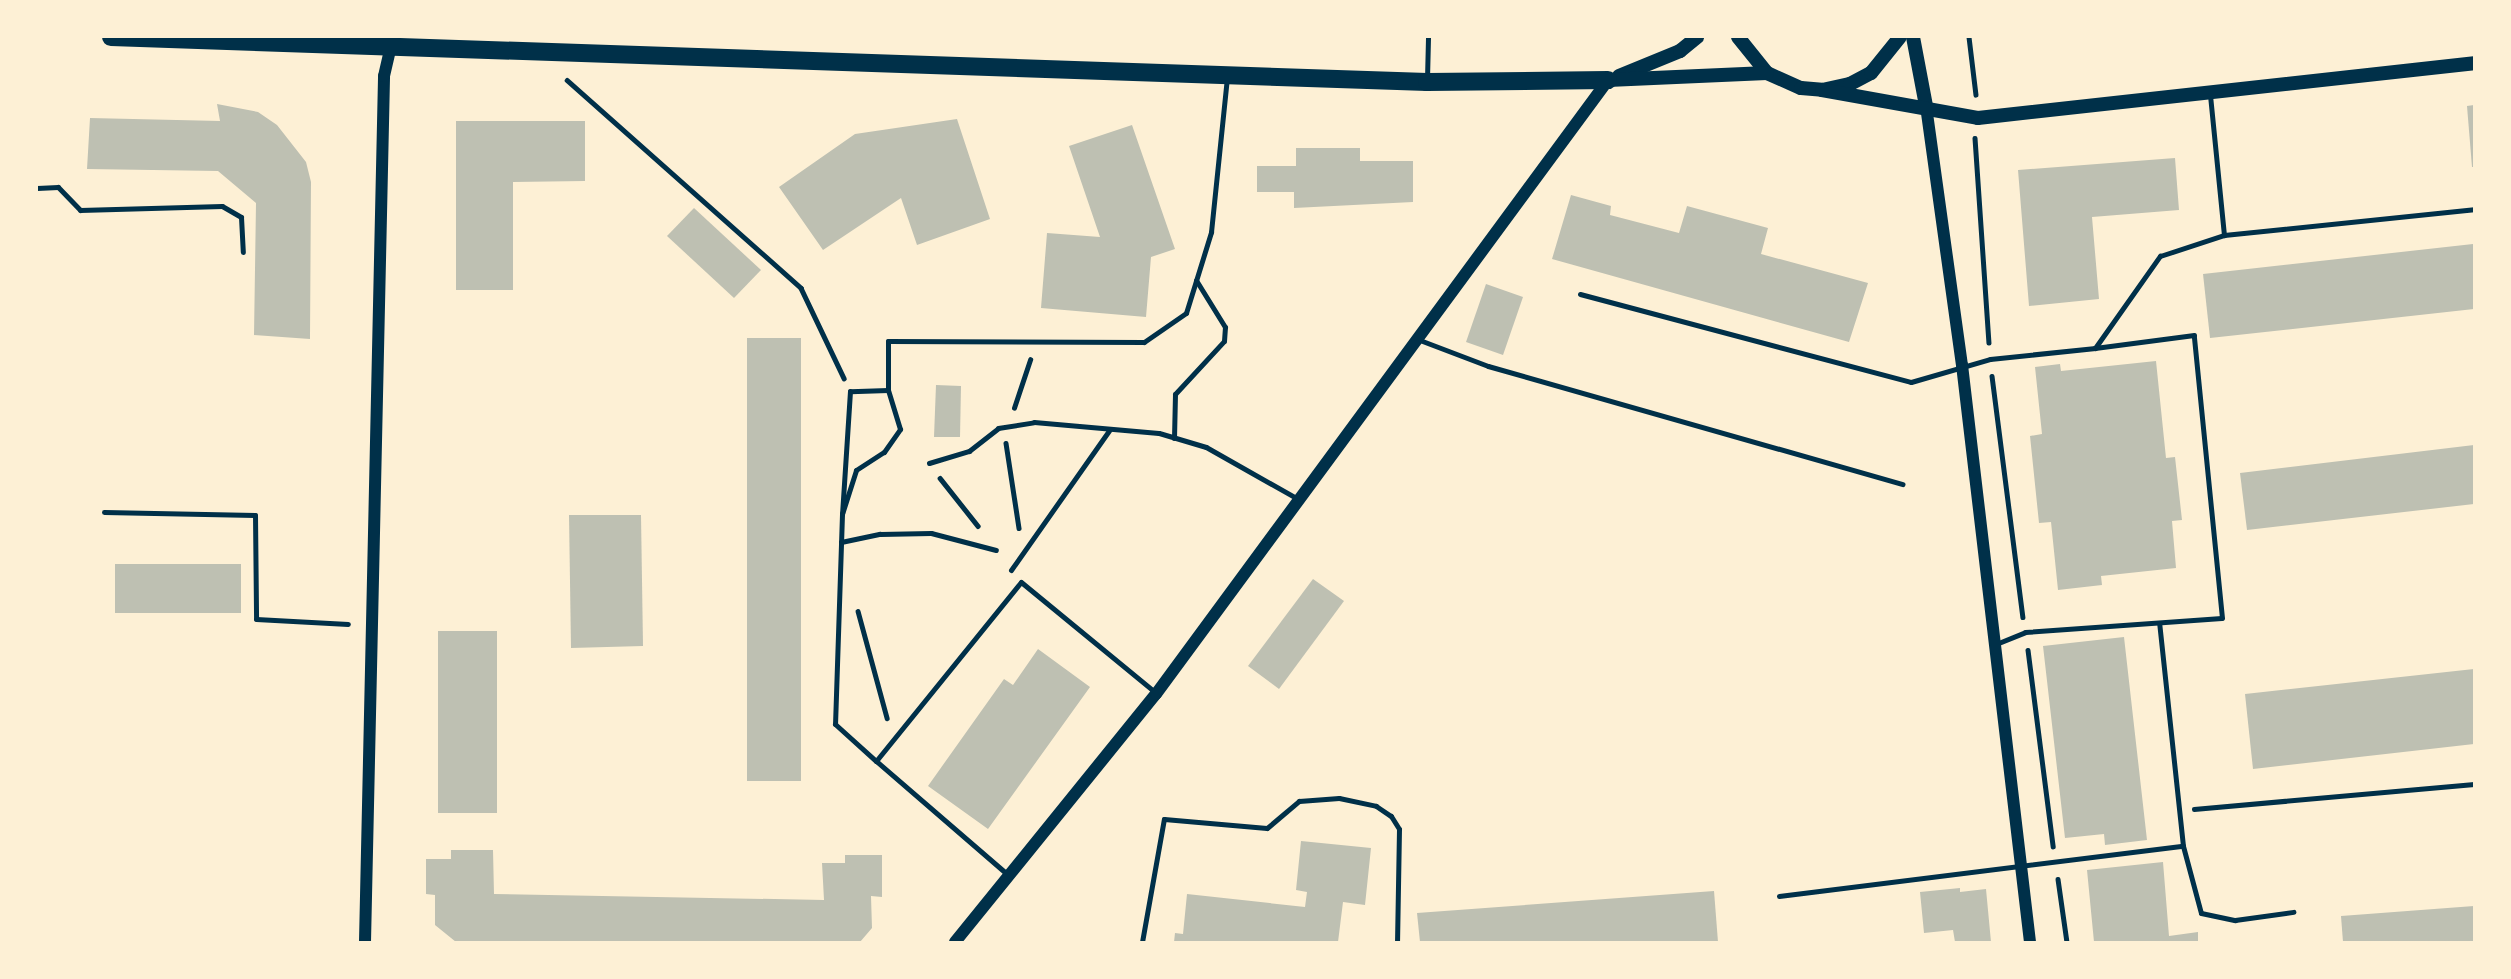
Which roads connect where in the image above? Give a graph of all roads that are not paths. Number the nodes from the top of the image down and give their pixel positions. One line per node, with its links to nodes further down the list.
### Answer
1 (111, 37): 8 (main road)
2 (1428, 37): 13 (lane)
3 (1697, 37): 12 (main road)
4 (1738, 37): 10 (main road)
5 (1900, 37): 14 (main road)
6 (1913, 37): 16 (main road)
7 (440, 41): 8 (main road); 11 (main road)
8 (391, 44): 47 (street)
9 (2474, 63): 15 (main road)
10 (1767, 73): 12 (main road); 14 (main road)
11 (1227, 76): 13 (main road); 21 (lane)
12 (1608, 80): 13 (main road); 23 (street)
13 (1427, 82)
14 (1822, 90): 16 (main road)
15 (2210, 92): 16 (main road); 19 (lane)
16 (1926, 106): 25 (street)
17 (37, 188): 20 (lane)
18 (2474, 209): 19 (lane)
19 (2224, 235): 24 (lane)
20 (243, 252)
21 (1196, 280): 26 (lane); 28 (lane)
22 (1580, 294): 25 (lane)
23 (1417, 339): 30 (lane); 31 (street)
24 (2095, 348): 25 (lane); 37 (lane)
25 (1962, 365): 39 (street)
26 (888, 390): 33 (lane); 33 (lane)
27 (1110, 429): 28 (lane); 29 (lane); 36 (lane)
28 (1174, 438): 31 (lane)
29 (929, 463)
30 (1903, 484)
31 (1298, 499): 40 (street)
32 (104, 512): 38 (lane)
33 (842, 514): 34 (lane)
34 (841, 542): 35 (lane); 41 (lane)
35 (996, 550)
36 (1012, 570)
37 (2159, 623): 39 (lane); 42 (lane)
38 (348, 624)
39 (1995, 644): 43 (street)
40 (1156, 694): 41 (lane); 44 (street)
41 (876, 761): 44 (lane)
42 (2183, 846): 43 (lane); 46 (lane)
43 (2023, 868): 45 (lane); 51 (street)
44 (1007, 874): 48 (street)
45 (1779, 895)
46 (2293, 912)
47 (365, 942)
48 (955, 942)
49 (1142, 942): 50 (lane)
50 (1396, 942)
51 (2030, 942)

